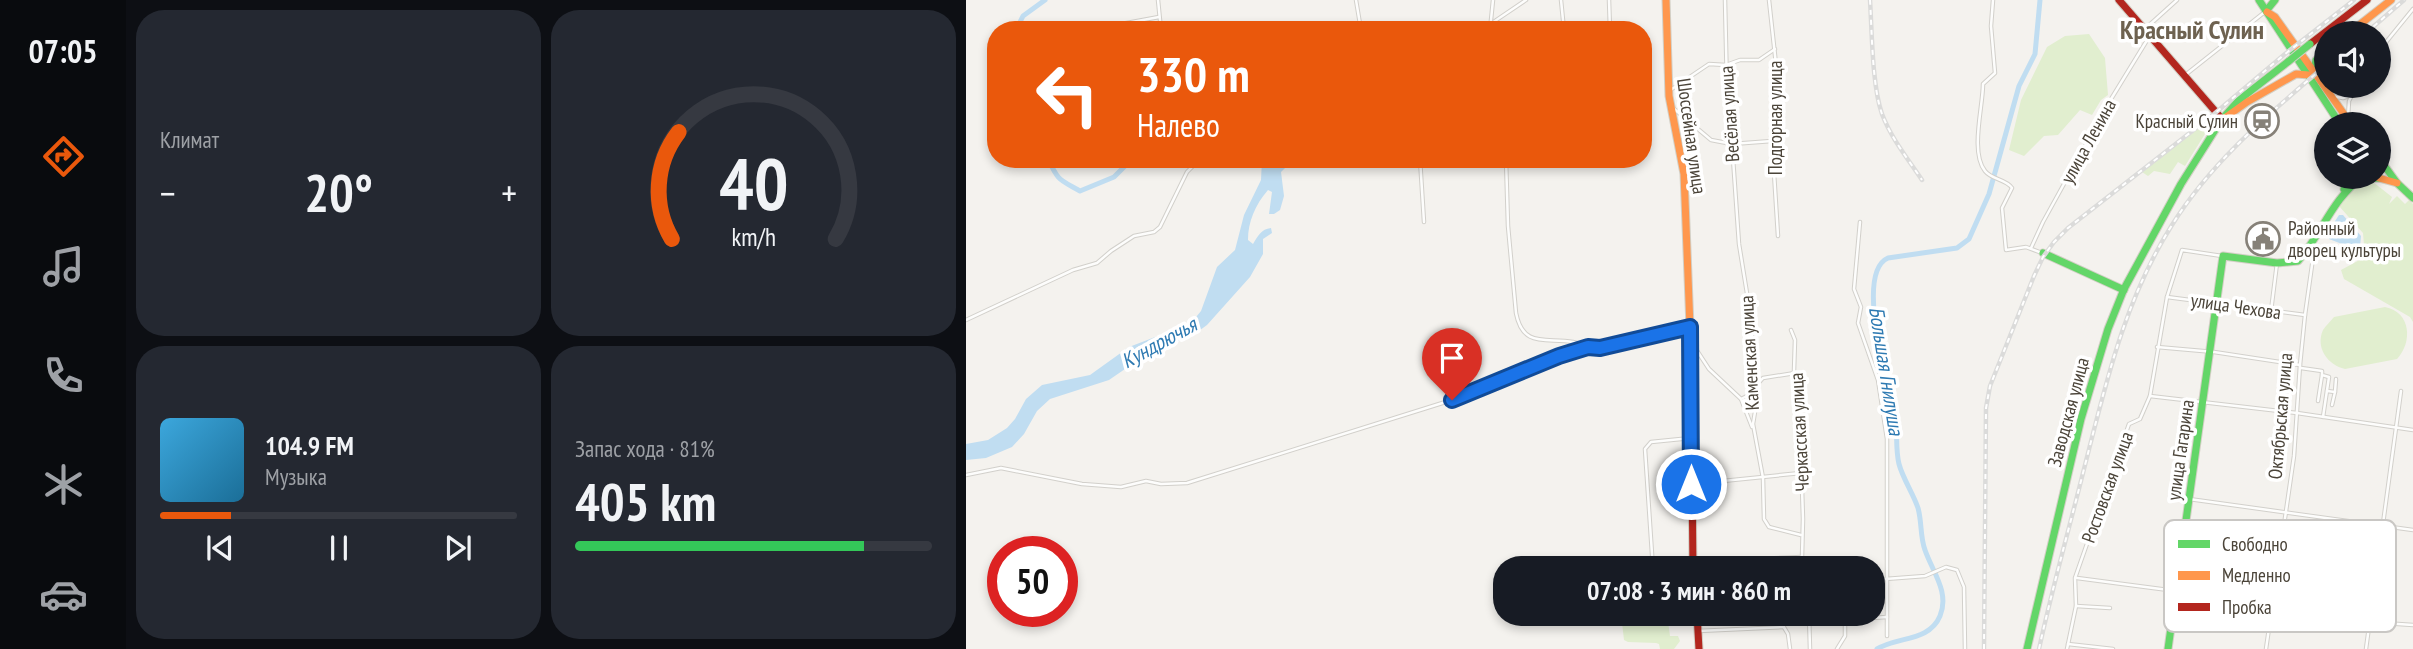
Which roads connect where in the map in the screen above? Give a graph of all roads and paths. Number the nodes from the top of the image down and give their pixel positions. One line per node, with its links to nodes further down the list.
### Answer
1 (1159, 0): 19 (street)
2 (1356, 0): 22 (street)
3 (1493, 0): 23 (street)
4 (1526, 0): 24 (street)
5 (1561, 0): 25 (street)
6 (1609, 0): 26 (street)
7 (1666, 0): 36 (main road, Шоссейная улица)
8 (1725, 0): 31 (street, Весёлая улица)
9 (1769, 0): 30 (street, Подгорная улица)
10 (1993, 0): 55 (street)
11 (2119, 0): 28 (main road)
12 (2177, 0): 28 (street, улица Ленина)
13 (2259, 0): 18 (main road)
14 (2275, 0): 18 (main road)
15 (2367, 0): 39 (main road, bridge)
16 (2391, 0): 27 (main road)
17 (2413, 10): 29 (street)
18 (2266, 11): 33 (main road); 34 (street)
19 (1159, 16): 20 (street); 21 (street)
20 (1134, 21)
21 (1160, 21)
22 (1360, 21)
23 (1492, 21)
24 (1495, 21)
25 (1563, 21)
26 (1610, 21)
27 (2364, 21)
28 (2147, 33): 34 (main road); 55 (street, улица Ленина)
29 (2391, 36)
30 (1775, 49): 31 (street); 40 (street, Подгорная улица)
31 (1726, 65): 36 (street); 41 (street, Весёлая улица)
32 (2314, 65): 33 (main road)
33 (2311, 73): 35 (main road); 38 (main road); 39 (main road)
34 (2184, 76): 39 (main road)
35 (2314, 77)
36 (1669, 91): 37 (main road, Шоссейная улица)
37 (1671, 107): 41 (street); 65 (main road, Шоссейная улица)
38 (2339, 112)
39 (2222, 120): 59 (main road, Заводская улица)
40 (1772, 141): 41 (street); 53 (street, Подгорная улица)
41 (1732, 144): 52 (street, Весёлая улица)
42 (1191, 168): 64 (street)
43 (1420, 168): 50 (street)
44 (1506, 168): 68 (street)
45 (2391, 175): 47 (main road)
46 (2391, 181): 47 (main road)
47 (2397, 183): 49 (main road)
48 (2345, 189): 54 (main road, Октябрьская улица)
49 (2413, 198)
50 (1423, 222)
51 (1860, 222): 105 (street)
52 (1737, 228): 75 (street, Каменская улица)
53 (1778, 236)
54 (2313, 243): 58 (main road); 63 (street, Октябрьская улица)
55 (2031, 248): 56 (street)
56 (2043, 253): 59 (main road)
57 (2223, 256): 58 (main road); 60 (street, Ростовская улица); 61 (main road, улица Гагарина)
58 (2277, 263): 62 (street)
59 (2123, 290): 122 (main road, Заводская улица)
60 (2167, 297): 61 (street, улица Чехова); 69 (street, Ростовская улица)
61 (2217, 303): 62 (street, улица Чехова); 70 (main road, улица Гагарина)
62 (2271, 311): 63 (street, улица Чехова)
63 (2305, 315): 71 (street, Октябрьская улица)
64 (966, 320)
65 (1690, 327): 67 (main road, Шоссейная улица); 68 (street)
66 (1791, 330): 72 (street, Черкасская улица)
67 (1690, 340): 80 (street); 89 (main road, Шоссейная улица)
68 (1588, 347): 91 (street)
69 (2157, 347): 70 (street); 79 (street, Ростовская улица)
70 (2210, 352): 71 (street); 82 (main road, улица Гагарина)
71 (2300, 367): 73 (street); 84 (street, Октябрьская улица)
72 (1795, 373): 75 (street); 90 (street, Черкасская улица)
73 (2322, 375): 76 (street); 81 (street)
74 (2336, 379): 78 (street)
75 (1754, 386): 80 (street); 87 (street, Каменская улица)
76 (2327, 391): 78 (street); 85 (street)
77 (2401, 391): 86 (street)
78 (2335, 392): 83 (street)
79 (2150, 396): 82 (street); 104 (street, Ростовская улица)
80 (1741, 399): 87 (street)
81 (2318, 401)
82 (2203, 402): 84 (street); 94 (main road, улица Гагарина)
83 (2332, 405)
84 (2297, 413): 85 (street); 95 (street, Октябрьская улица)
85 (2323, 417): 86 (street)
86 (2395, 428): 88 (street); 99 (street)
87 (1753, 430): 92 (street, Каменская улица)
88 (2413, 430)
89 (1690, 438): 93 (main road, Шоссейная улица); 101 (street)
90 (1801, 472): 92 (street); 100 (street, Черкасская улица)
91 (966, 475)
92 (1763, 478): 93 (street); 100 (street, Каменская улица)
93 (1691, 484): 102 (main road, Шоссейная улица)
94 (2189, 499): 95 (street); 96 (main road, улица Гагарина)
95 (2285, 511): 97 (street, Октябрьская улица); 98 (street)
96 (2186, 520)
97 (2284, 520)
98 (2343, 520)
99 (2383, 520)
100 (1801, 535): 103 (street, Черкасская улица)
101 (1652, 556)
102 (1693, 556)
103 (1802, 556)
104 (2076, 578): 106 (street); 107 (street, Ростовская улица)
105 (1887, 580): 109 (street); 121 (street)
106 (2164, 589)
107 (2076, 606): 108 (street); 116 (street, Ростовская улица)
108 (2110, 608)
109 (1887, 617): 115 (street)
110 (1697, 626): 114 (main road)
111 (1809, 626): 119 (street)
112 (1845, 626): 120 (street)
113 (1784, 627): 114 (street); 118 (street)
114 (1698, 631): 117 (main road)
115 (1887, 636)
116 (2068, 647): 123 (street)
117 (1699, 649)
118 (1790, 649)
119 (1810, 649)
120 (1836, 649)
121 (1965, 649)
122 (2027, 649)
123 (2113, 649)

